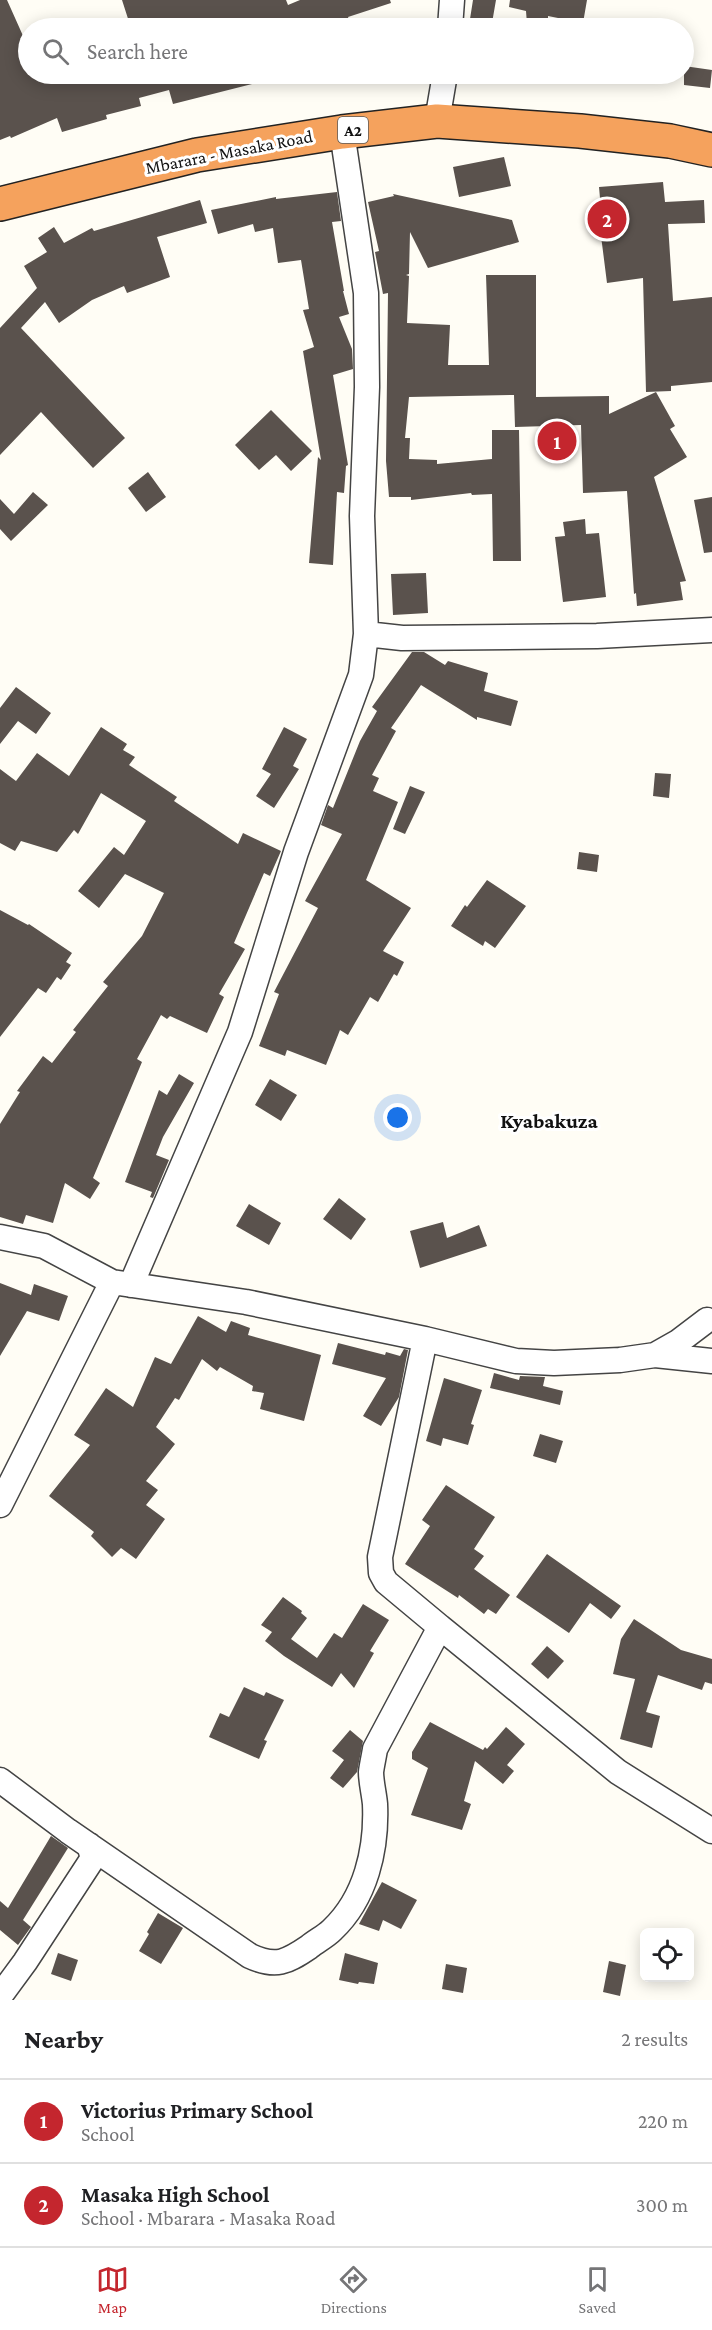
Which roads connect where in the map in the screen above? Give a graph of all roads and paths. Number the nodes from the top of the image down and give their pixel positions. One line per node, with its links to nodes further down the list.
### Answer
1 (452, 0): 2 (street)
2 (451, 18)
3 (443, 84): 4 (street)
4 (437, 121): 5 (highway, Mbarara - Masaka Road / A2); 6 (highway, Mbarara - Masaka Road / A2)
5 (342, 132): 7 (highway, Mbarara - Masaka Road / A2); 9 (street)
6 (712, 150)
7 (0, 204)
8 (712, 630): 9 (street)
9 (366, 634): 11 (street)
10 (0, 1237): 11 (street)
11 (121, 1283): 13 (street); 16 (street)
12 (709, 1313): 14 (street); 15 (street)
13 (424, 1339): 14 (street); 17 (street)
14 (655, 1355): 15 (street)
15 (711, 1360)
16 (0, 1505)
17 (440, 1627): 19 (street); 20 (street)
18 (0, 1780): 20 (street)
19 (712, 1831)
20 (89, 1845): 21 (street)
21 (0, 1996)

